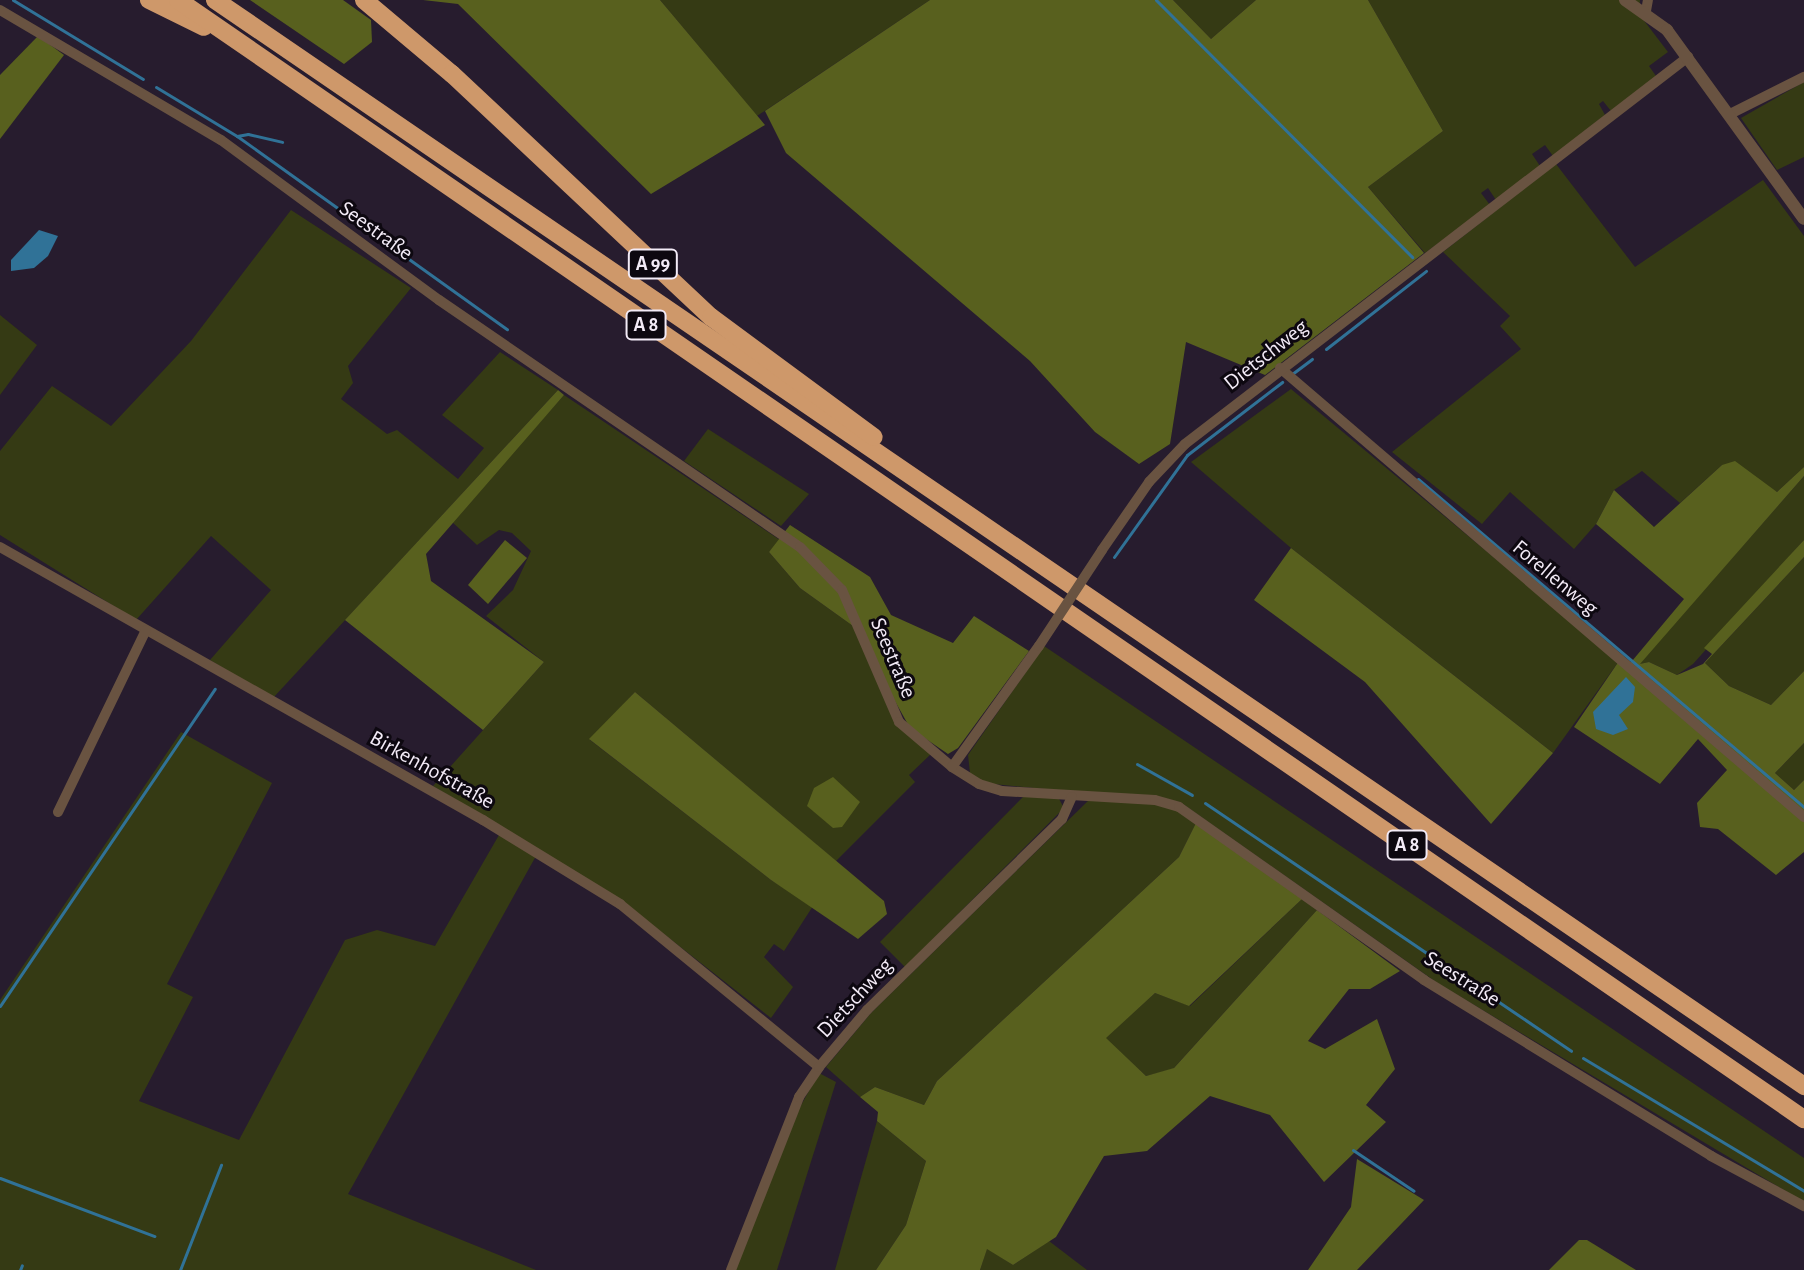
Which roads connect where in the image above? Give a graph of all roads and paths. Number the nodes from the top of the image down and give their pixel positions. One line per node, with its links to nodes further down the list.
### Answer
1 (149, 0): 8 (highway)
2 (178, 0): 8 (highway, A 8)
3 (215, 0): 14 (highway, A 8)
4 (364, 0): 14 (highway, A 99)
5 (1625, 0): 6 (street)
6 (1647, 5): 9 (street)
7 (0, 10): 17 (street, Seestraße)
8 (221, 34): 23 (highway, A 8)
9 (1688, 57): 11 (street); 13 (street, Dietschweg)
10 (1804, 77): 11 (street)
11 (1730, 114): 12 (street)
12 (1804, 219)
13 (1280, 368): 17 (street, Dietschweg, bridge); 20 (street, Forellenweg)
14 (960, 506): 22 (highway, A 8)
15 (0, 547): 16 (street, Birkenhofstraße)
16 (146, 630): 19 (street); 21 (street, Birkenhofstraße)
17 (952, 767): 18 (street, Seestraße)
18 (1072, 797): 21 (street, Dietschweg); 24 (street, Seestraße)
19 (58, 812)
20 (1804, 817)
21 (819, 1067): 25 (street, Dietschweg)
22 (1804, 1086)
23 (1804, 1119)
24 (1804, 1206)
25 (731, 1270)

